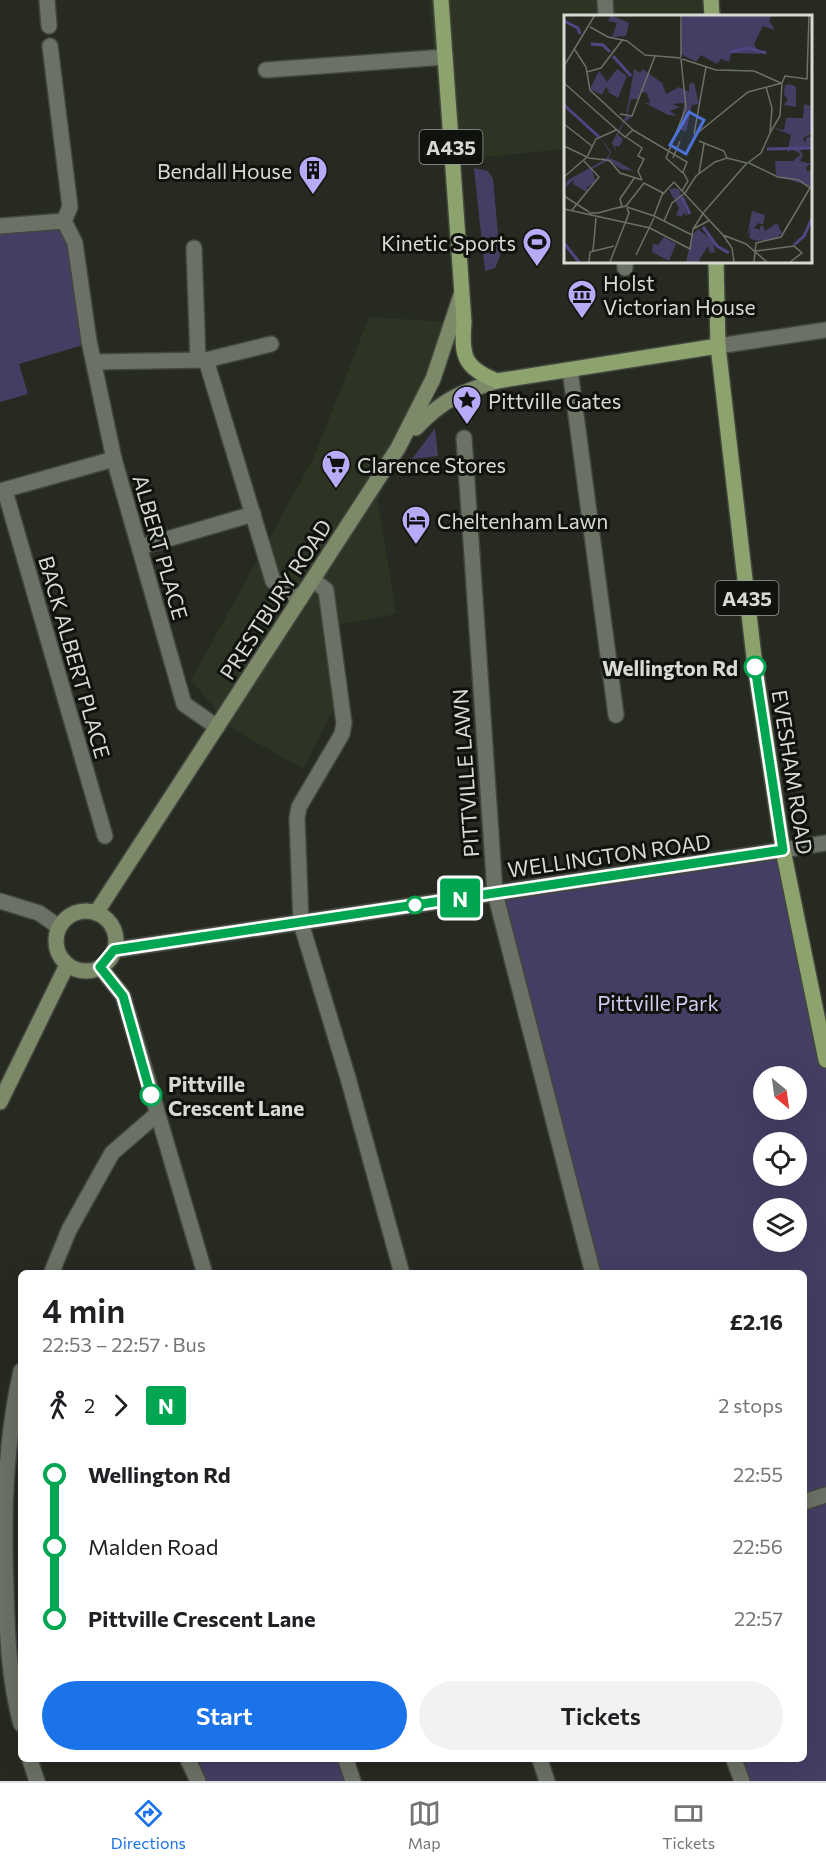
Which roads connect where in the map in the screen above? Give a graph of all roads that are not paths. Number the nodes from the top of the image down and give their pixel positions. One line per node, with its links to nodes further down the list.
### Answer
1 (47, 0): 7 (street)
2 (441, 0): 9 (main road, A435)
3 (605, 0): 5 (street)
4 (711, 0): 6 (main road)
5 (606, 15)
6 (712, 15)
7 (49, 26)
8 (50, 46): 11 (street)
9 (446, 57): 10 (street); 15 (main road, A435)
10 (266, 70)
11 (64, 221): 12 (street); 20 (street, ALBERT PLACE)
12 (0, 226)
13 (194, 248): 19 (street)
14 (716, 262): 18 (main road, A435)
15 (461, 295): 22 (main road, A435); 24 (main road, PRESTBURY ROAD)
16 (826, 330): 18 (street)
17 (271, 344): 19 (street)
18 (718, 346): 21 (main road); 35 (main road, EVESHAM ROAD / A435)
19 (202, 360): 20 (street); 27 (street)
20 (94, 362): 25 (street, ALBERT PLACE)
21 (570, 370): 22 (main road); 31 (street)
22 (497, 381): 24 (main road)
23 (464, 438): 36 (street, PITTVILLE LAWN)
24 (398, 448): 29 (main road, PRESTBURY ROAD)
25 (114, 459): 26 (street); 28 (street, ALBERT PLACE)
26 (2, 491): 33 (street, BACK ALBERT PLACE)
27 (253, 514): 28 (street); 30 (street)
28 (140, 547): 32 (street, ALBERT PLACE)
29 (312, 580): 30 (main road, PRESTBURY ROAD); 39 (street)
30 (300, 599): 32 (main road, PRESTBURY ROAD)
31 (616, 715)
32 (217, 727): 38 (main road, PRESTBURY ROAD)
33 (105, 836)
34 (826, 843): 35 (street, WELLINGTON ROAD)
35 (783, 850): 36 (street, WELLINGTON ROAD); 44 (main road, EVESHAM ROAD / A435)
36 (495, 893): 39 (street, WELLINGTON ROAD); 51 (street, PITTVILLE LAWN)
37 (0, 901): 40 (street)
38 (96, 913): 40 (main road); 41 (main road)
39 (301, 923): 41 (street, WELLINGTON ROAD); 50 (street)
40 (59, 927): 42 (main road)
41 (114, 950): 43 (main road)
42 (67, 965): 43 (main road); 46 (main road)
43 (100, 967): 47 (street)
44 (824, 1036): 45 (main road, EVESHAM ROAD / A435)
45 (826, 1060)
46 (0, 1102)
47 (157, 1114): 48 (street); 49 (street)
48 (53, 1270)
49 (204, 1270)
50 (401, 1270)
51 (592, 1270)
52 (18, 1389): 55 (street)
53 (826, 1495): 54 (street)
54 (807, 1501)
55 (3, 1617): 56 (street)
56 (18, 1708)
57 (31, 1762): 62 (street)
58 (190, 1762): 63 (street)
59 (347, 1762): 64 (street)
60 (541, 1762): 65 (street)
61 (735, 1762): 66 (street)
62 (37, 1781)
63 (198, 1781)
64 (353, 1781)
65 (547, 1781)
66 (742, 1781)

